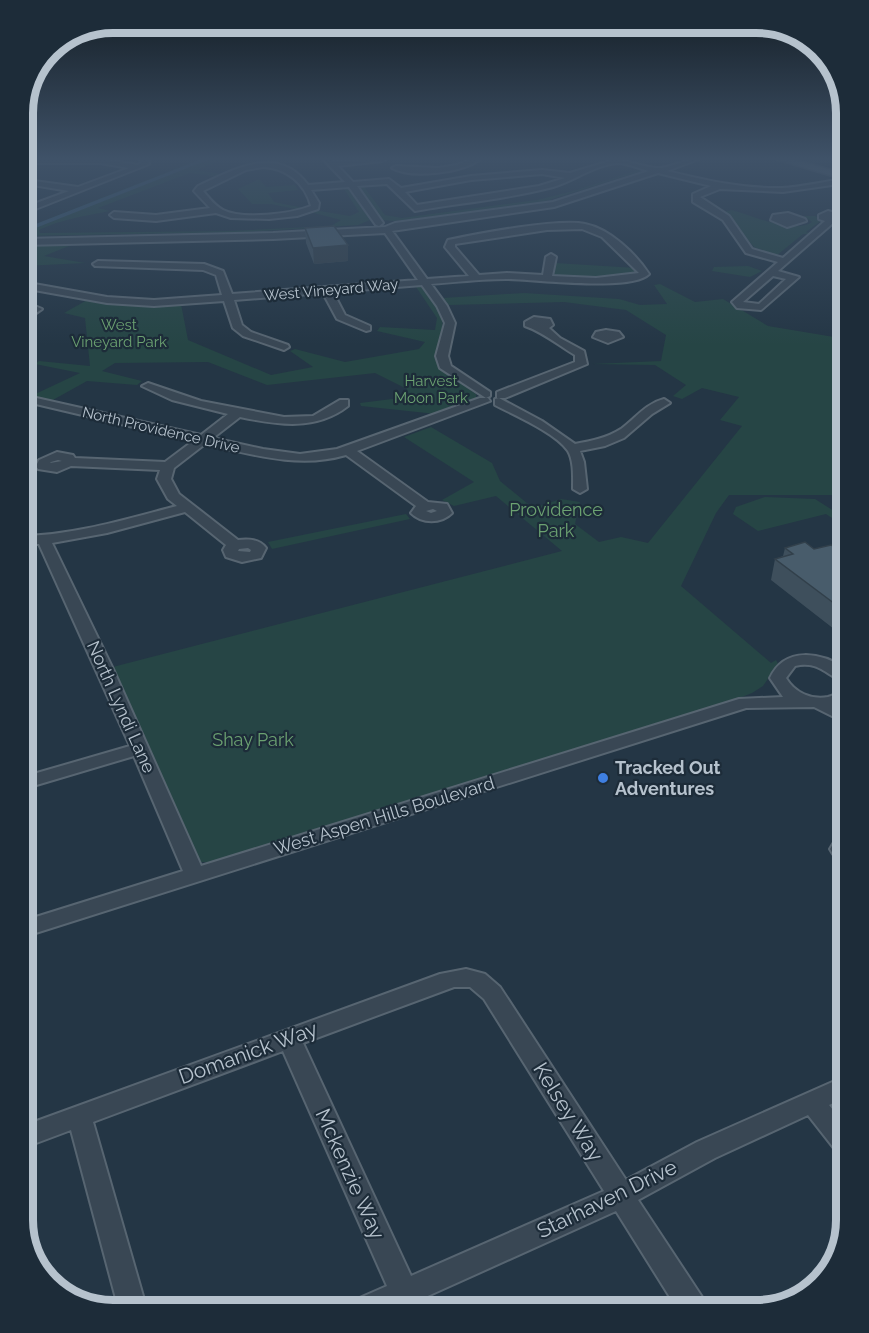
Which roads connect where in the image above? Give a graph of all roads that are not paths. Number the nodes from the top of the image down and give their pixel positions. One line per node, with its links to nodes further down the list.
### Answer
1 (379, 221): 5 (street)
2 (420, 221): 5 (street)
3 (728, 221): 8 (street)
4 (823, 221): 8 (street)
5 (383, 226): 6 (street); 13 (street)
6 (33, 240)
7 (552, 256): 12 (street)
8 (783, 261): 10 (street)
9 (98, 264): 16 (street)
10 (770, 273): 10 (street)
11 (476, 278): 12 (street, West Vineyard Way); 12 (street, West Vineyard Way); 13 (street, West Vineyard Way)
12 (547, 278)
13 (425, 282): 15 (street, West Vineyard Way); 23 (street)
14 (33, 287): 16 (street, West Vineyard Way)
15 (327, 290): 16 (street, West Vineyard Way); 18 (street)
16 (229, 298): 21 (street)
17 (541, 327): 20 (street)
18 (366, 328)
19 (600, 338): 20 (street)
20 (571, 346): 24 (street)
21 (284, 347)
22 (148, 386): 28 (street)
23 (485, 398): 24 (street); 31 (street, North Providence Drive)
24 (500, 398): 30 (street)
25 (33, 401): 29 (street, North Providence Drive)
26 (664, 403): 30 (street)
27 (344, 404): 28 (street)
28 (239, 412): 29 (street)
29 (202, 439): 31 (street, North Providence Drive); 33 (street)
30 (572, 448): 34 (street)
31 (347, 450): 35 (street)
32 (69, 462): 33 (street)
33 (168, 466): 36 (street)
34 (580, 489)
35 (425, 506)
36 (188, 507): 38 (street); 39 (street)
37 (33, 540): 38 (street)
38 (44, 540): 48 (street, North Lyndi Lane)
39 (236, 545)
40 (826, 664): 41 (street); 42 (street); 43 (street)
41 (836, 664)
42 (836, 668)
43 (778, 678): 45 (street); 46 (street)
44 (836, 699): 45 (street)
45 (813, 702): 46 (street); 47 (street)
46 (745, 703): 50 (street, West Aspen Hills Boulevard)
47 (836, 713)
48 (139, 749): 49 (street); 50 (street, North Lyndi Lane)
49 (33, 780)
50 (195, 875): 51 (street, West Aspen Hills Boulevard)
51 (33, 926)
52 (476, 979): 53 (street, Domanick Way); 59 (street, Kelsey Way)
53 (289, 1038): 56 (street, Domanick Way); 61 (street, Mckenzie Way)
54 (836, 1091): 55 (street, Starhaven Drive)
55 (812, 1102): 57 (street); 59 (street, Starhaven Drive)
56 (79, 1115): 58 (street, Domanick Way); 60 (street)
57 (836, 1132)
58 (33, 1133)
59 (621, 1196): 62 (street, Starhaven Drive); 63 (street, Kelsey Way)
60 (131, 1300)
61 (407, 1300)
62 (412, 1300)
63 (687, 1300)

